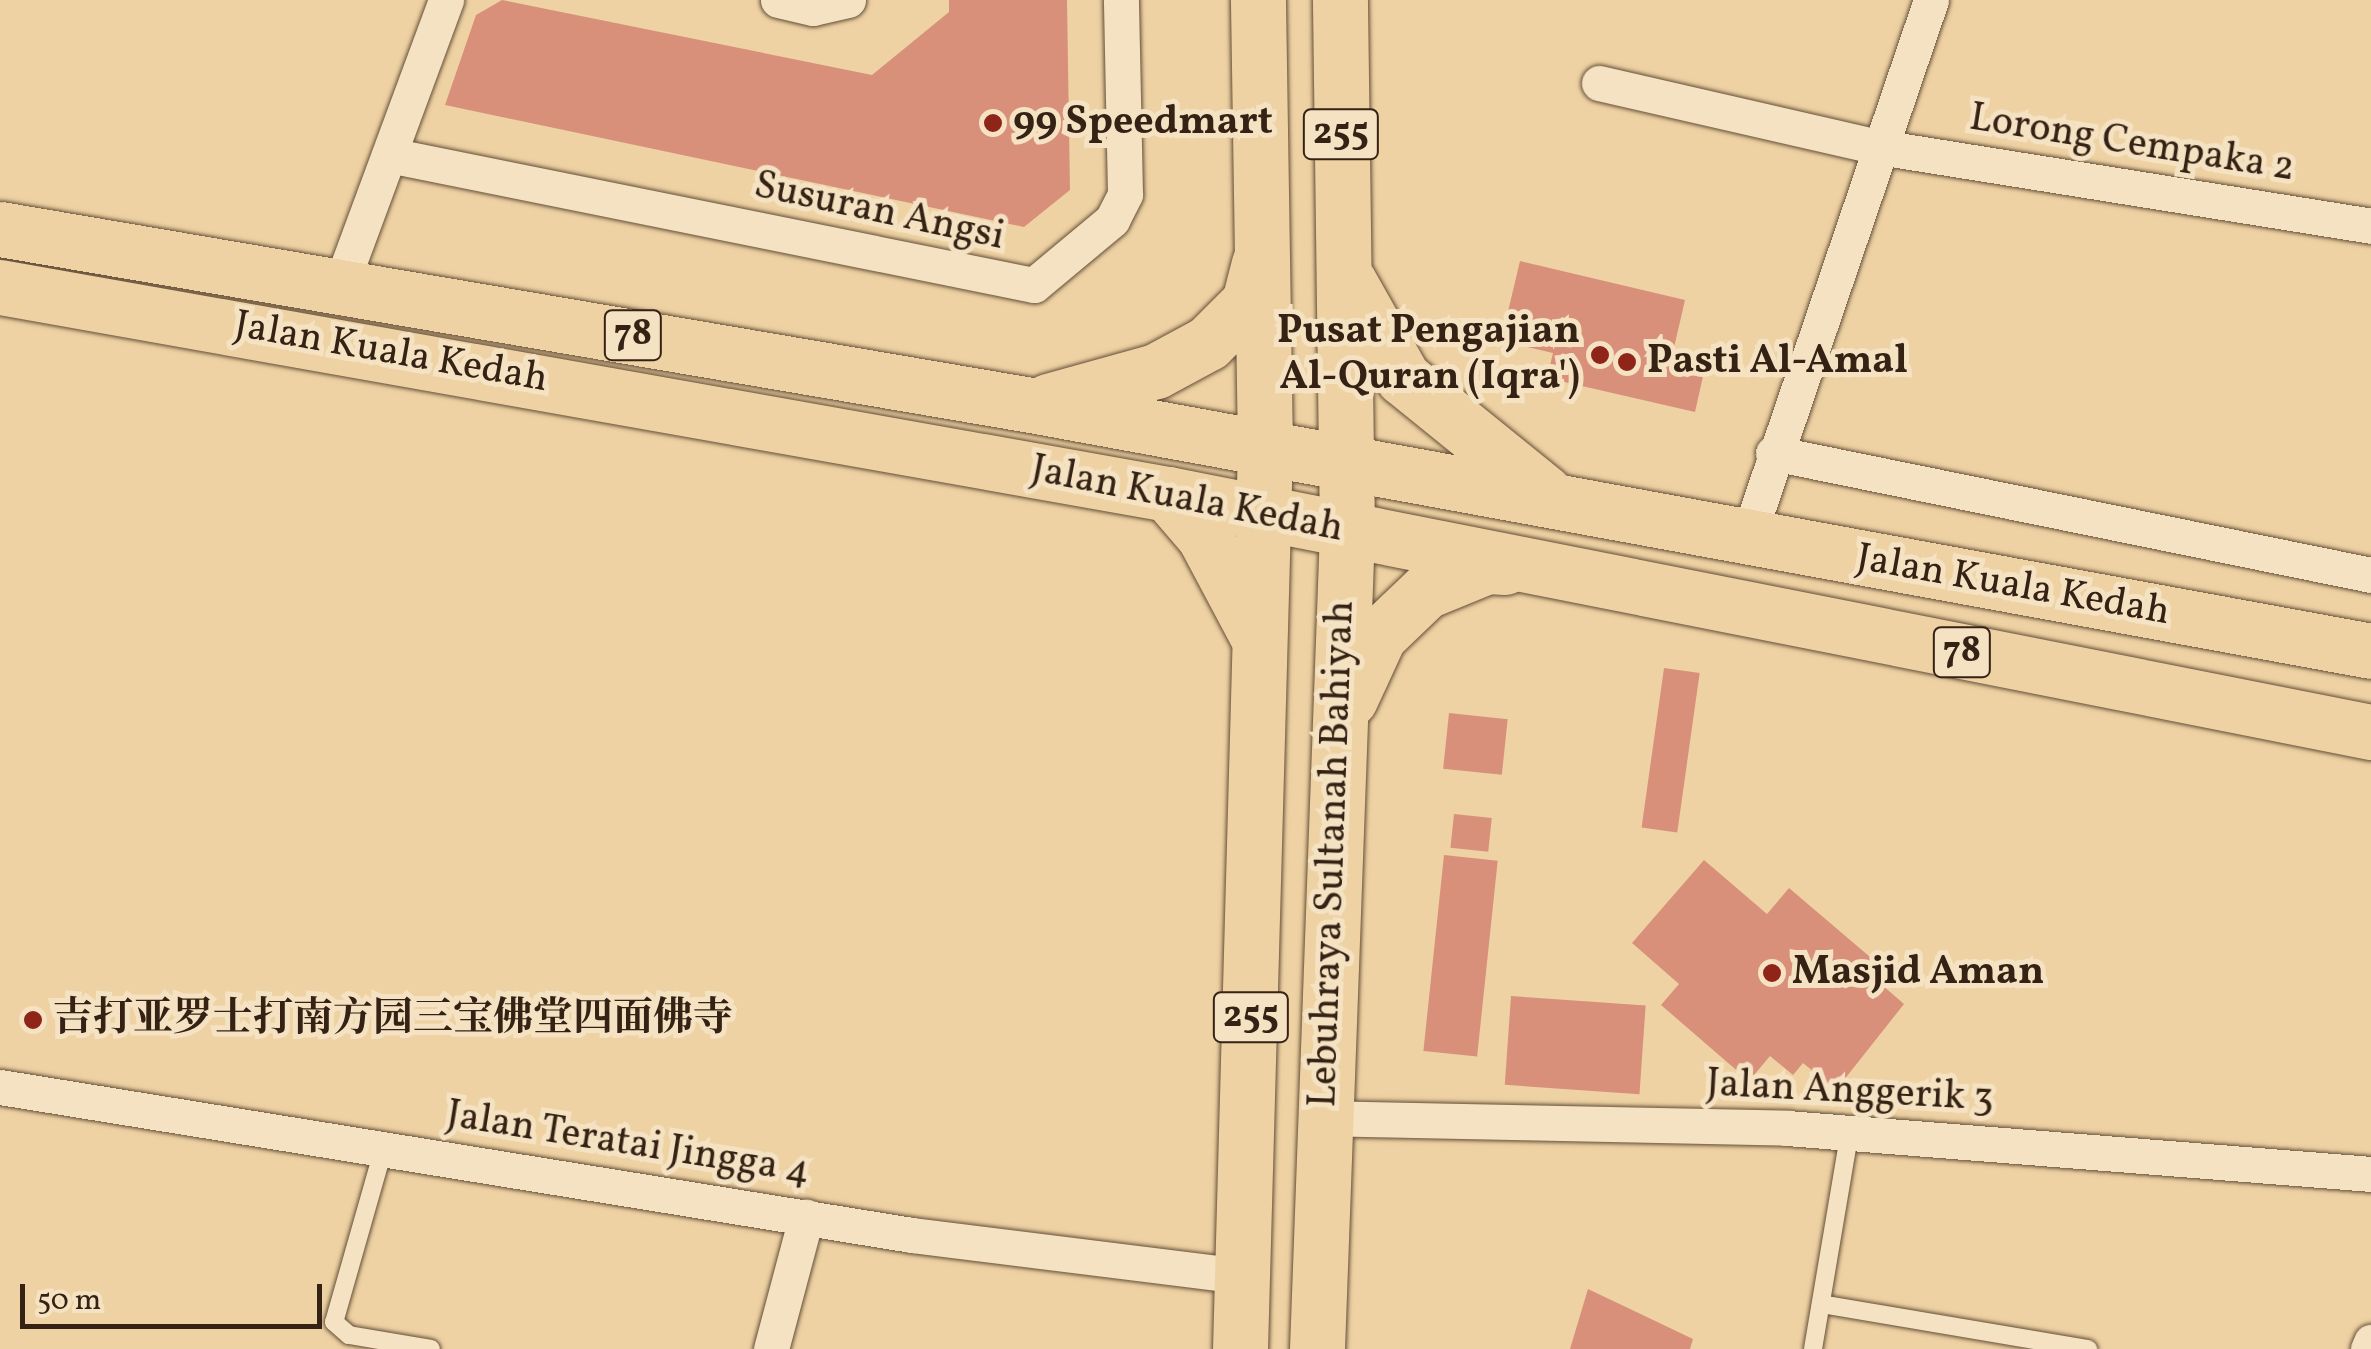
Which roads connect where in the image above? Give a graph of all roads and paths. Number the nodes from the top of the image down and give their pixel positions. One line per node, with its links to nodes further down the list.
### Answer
1 (446, 0): 10 (street)
2 (778, 0): 3 (street)
3 (848, 0)
4 (1121, 0): 10 (street, Susuran Angsi)
5 (1258, 0): 13 (main road, Lebuhraya Sultanah Bahiyah / 255)
6 (1340, 0): 14 (main road, Lebuhraya Sultanah Bahiyah / 255)
7 (1931, 0): 9 (street)
8 (1599, 82): 9 (street, Lorong Cempaka 2)
9 (1879, 147): 11 (street, Lorong Cempaka 2); 21 (street)
10 (389, 155): 16 (street)
11 (2371, 226)
12 (0, 229): 15 (main road, Jalan Kuala Kedah / 78)
13 (1262, 252): 19 (main road); 20 (main road, Lebuhraya Sultanah Bahiyah / 255)
14 (1343, 267): 22 (main road, Lebuhraya Sultanah Bahiyah / 255); 24 (main road)
15 (240, 270): 16 (main road, Jalan Kuala Kedah / 78); 18 (main road)
16 (341, 284): 19 (main road, Jalan Kuala Kedah / 78)
17 (0, 287): 18 (main road, Jalan Kuala Kedah / 78)
18 (228, 324): 23 (main road, Jalan Kuala Kedah / 78)
19 (1031, 405): 20 (main road, Jalan Kuala Kedah / 78)
20 (1265, 448): 22 (main road, Jalan Kuala Kedah / 78); 25 (main road, Lebuhraya Sultanah Bahiyah / 255)
21 (1773, 452): 27 (street); 29 (street)
22 (1346, 462): 24 (main road, Jalan Kuala Kedah / 78); 26 (main road, Lebuhraya Sultanah Bahiyah / 255)
23 (1168, 494): 25 (main road, Jalan Kuala Kedah / 78); 31 (main road)
24 (1555, 501): 27 (main road, Jalan Kuala Kedah / 78)
25 (1263, 516): 26 (main road, Jalan Kuala Kedah / 78); 31 (main road, Lebuhraya Sultanah Bahiyah / 255)
26 (1347, 531): 28 (main road, Jalan Kuala Kedah / 78); 33 (main road, Lebuhraya Sultanah Bahiyah / 255)
27 (1748, 537): 30 (main road, Jalan Kuala Kedah / 78)
28 (1553, 572): 32 (main road, Jalan Kuala Kedah / 78); 33 (main road)
29 (2371, 575)
30 (2356, 648): 32 (main road)
31 (1260, 685): 40 (main road, Lebuhraya Sultanah Bahiyah / 255)
32 (2349, 728)
33 (1340, 758): 35 (main road, Lebuhraya Sultanah Bahiyah / 255)
34 (0, 1087): 37 (street, Jalan Teratai Jingga 4)
35 (1322, 1118): 36 (street, Jalan Anggerik 3); 46 (main road, Lebuhraya Sultanah Bahiyah / 255)
36 (1850, 1132): 38 (street, Jalan Anggerik 3); 41 (lane)
37 (384, 1147): 39 (street, Jalan Teratai Jingga 4); 43 (lane)
38 (2371, 1174)
39 (806, 1217): 40 (street, Jalan Teratai Jingga 4); 44 (street)
40 (1243, 1276): 45 (main road, Lebuhraya Sultanah Bahiyah / 255)
41 (1820, 1304): 47 (lane); 48 (lane)
42 (2371, 1342): 49 (street)
43 (430, 1349)
44 (771, 1349)
45 (1240, 1349)
46 (1317, 1349)
47 (1813, 1349)
48 (2088, 1349)
49 (2368, 1349)

